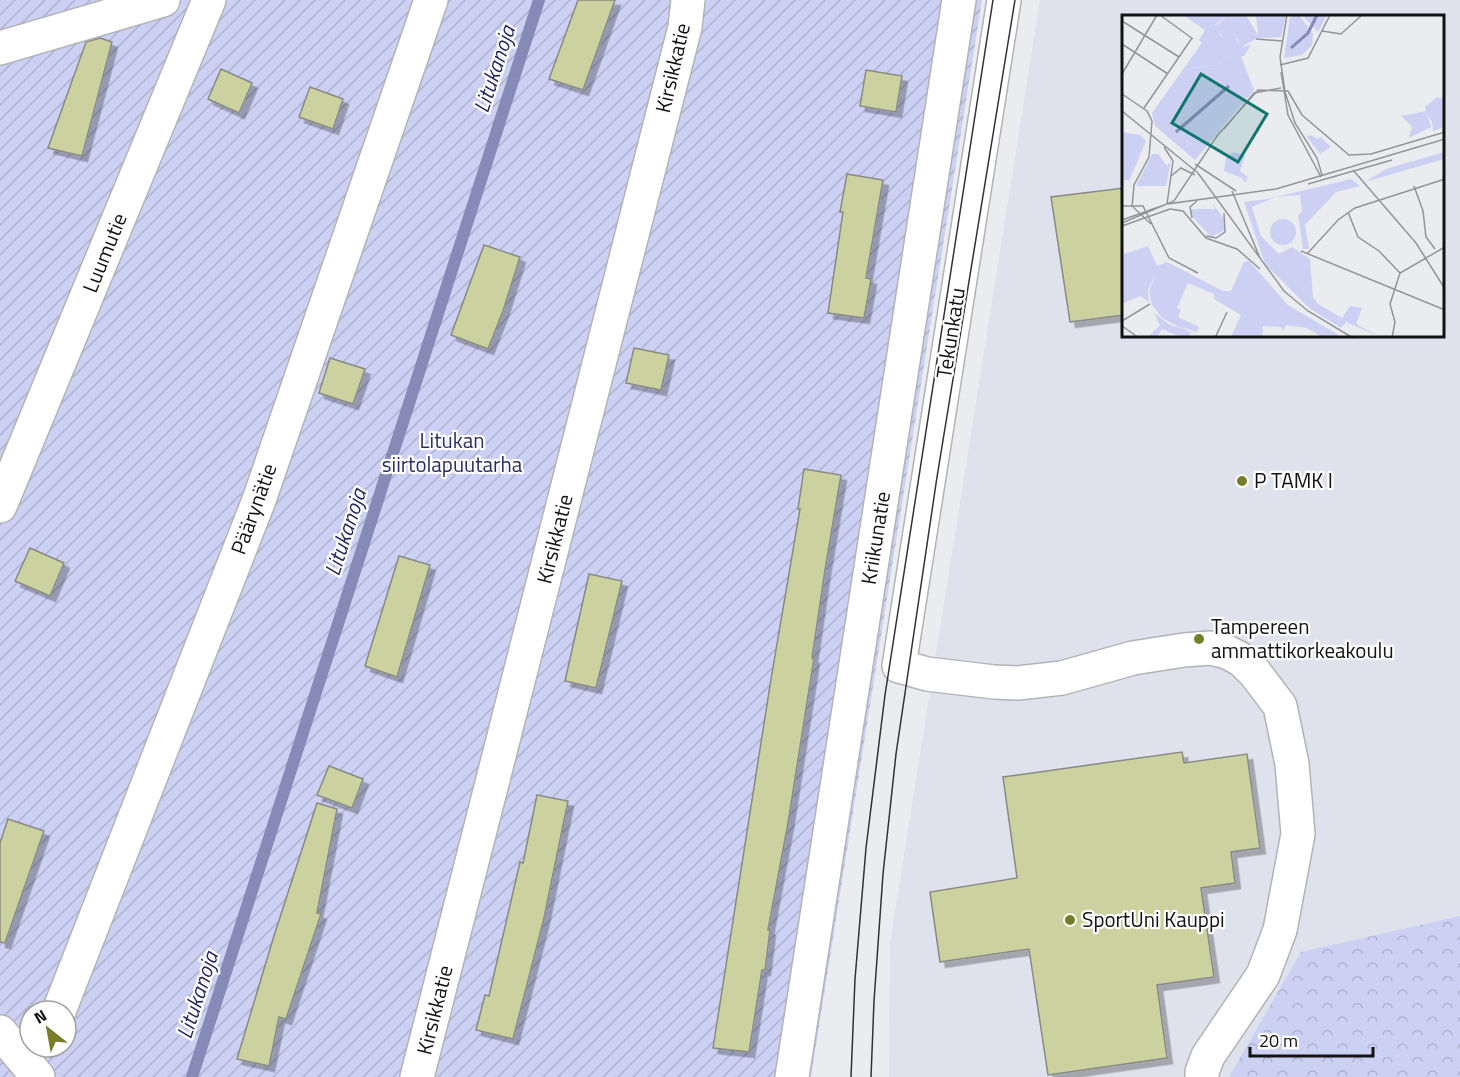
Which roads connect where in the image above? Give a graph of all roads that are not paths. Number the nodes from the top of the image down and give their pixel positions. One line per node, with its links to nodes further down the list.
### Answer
1 (163, 0): 7 (street)
2 (209, 0): 8 (street, Luumutie)
3 (431, 0): 9 (street, Päärynätie)
4 (688, 0): 12 (street, Kirsikkatie)
5 (959, 0): 13 (street, Kriikunatie)
6 (1004, 0): 14 (street, Tekunkatu)
7 (0, 48)
8 (0, 506)
9 (64, 999)
10 (0, 1032): 11 (street)
11 (38, 1068)
12 (417, 1077)
13 (792, 1077)
14 (1202, 1077)

